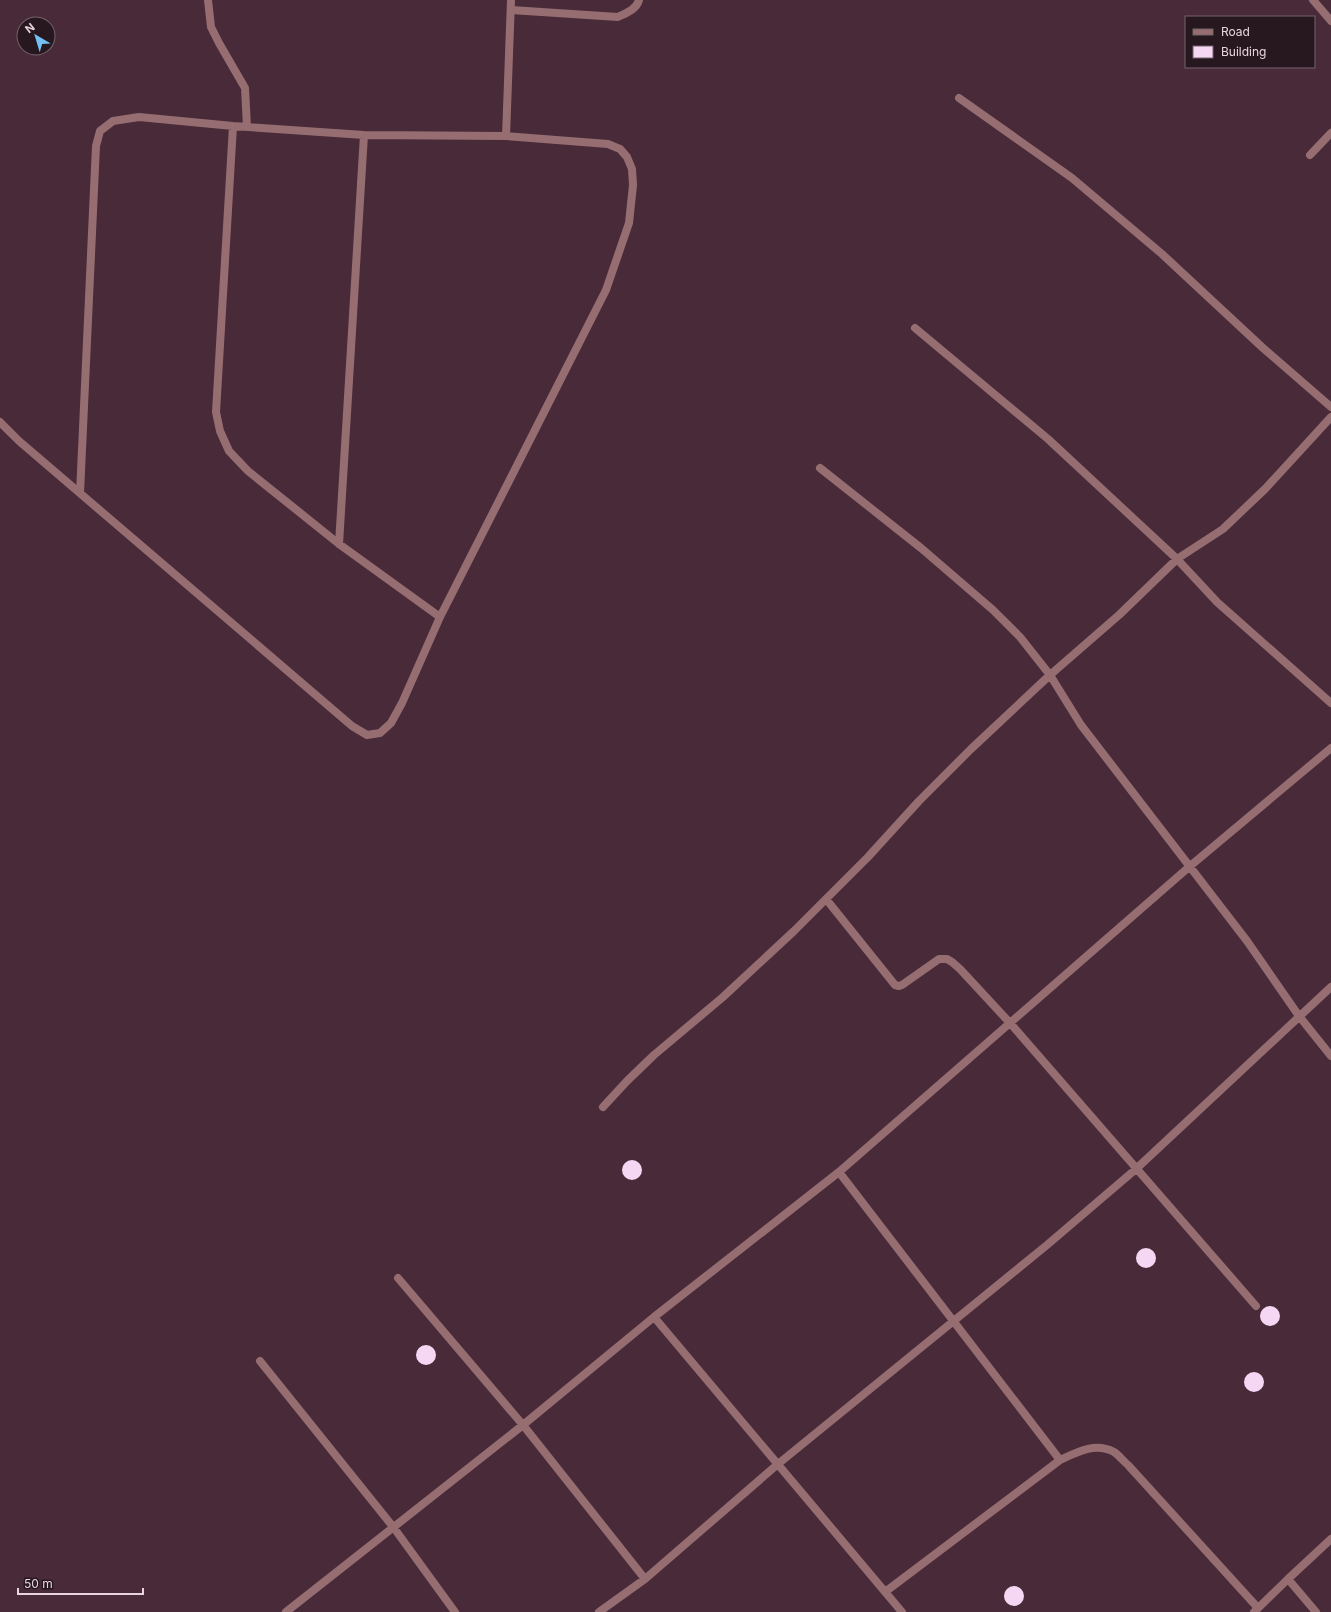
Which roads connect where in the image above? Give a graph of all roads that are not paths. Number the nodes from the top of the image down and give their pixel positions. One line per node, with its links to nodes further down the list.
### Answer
1 (208, 0): 9 (street)
2 (511, 0): 5 (street)
3 (639, 0): 5 (street)
4 (1313, 0): 6 (street)
5 (511, 10): 12 (street)
6 (1331, 21)
7 (959, 98): 15 (street)
8 (233, 126): 9 (street); 19 (street); 20 (street)
9 (247, 127): 11 (street)
10 (1331, 133): 13 (street)
11 (364, 135): 12 (street); 20 (street)
12 (506, 136): 22 (street)
13 (1310, 155)
14 (915, 328): 21 (street)
15 (1331, 407)
16 (1331, 417): 21 (street)
17 (0, 422): 19 (street)
18 (820, 468): 23 (street)
19 (80, 493): 22 (street)
20 (339, 544): 22 (street)
21 (1178, 559): 23 (street); 24 (street)
22 (440, 617)
23 (1050, 676): 26 (street); 27 (street)
24 (1331, 703)
25 (1331, 748): 26 (street)
26 (1189, 867): 29 (street); 30 (street)
27 (826, 899): 30 (street); 32 (street)
28 (1331, 988): 29 (street)
29 (1299, 1016): 31 (street); 33 (street)
30 (1010, 1024): 33 (street); 34 (street)
31 (1331, 1056)
32 (603, 1107)
33 (1136, 1169): 36 (street); 38 (street)
34 (839, 1172): 37 (street); 38 (street)
35 (398, 1278): 40 (street)
36 (1256, 1306)
37 (654, 1317): 40 (street); 42 (street)
38 (953, 1320): 41 (street); 42 (street)
39 (260, 1361): 43 (street)
40 (523, 1425): 43 (street); 45 (street)
41 (1060, 1460): 47 (street); 48 (street)
42 (778, 1464): 45 (street); 47 (street)
43 (394, 1528): 49 (street); 50 (street)
44 (1331, 1539): 46 (street)
45 (645, 1579): 51 (street)
46 (1288, 1579): 48 (street); 53 (street)
47 (886, 1592): 52 (street)
48 (1256, 1610)
49 (286, 1612)
50 (456, 1612)
51 (599, 1612)
52 (902, 1612)
53 (1316, 1612)

